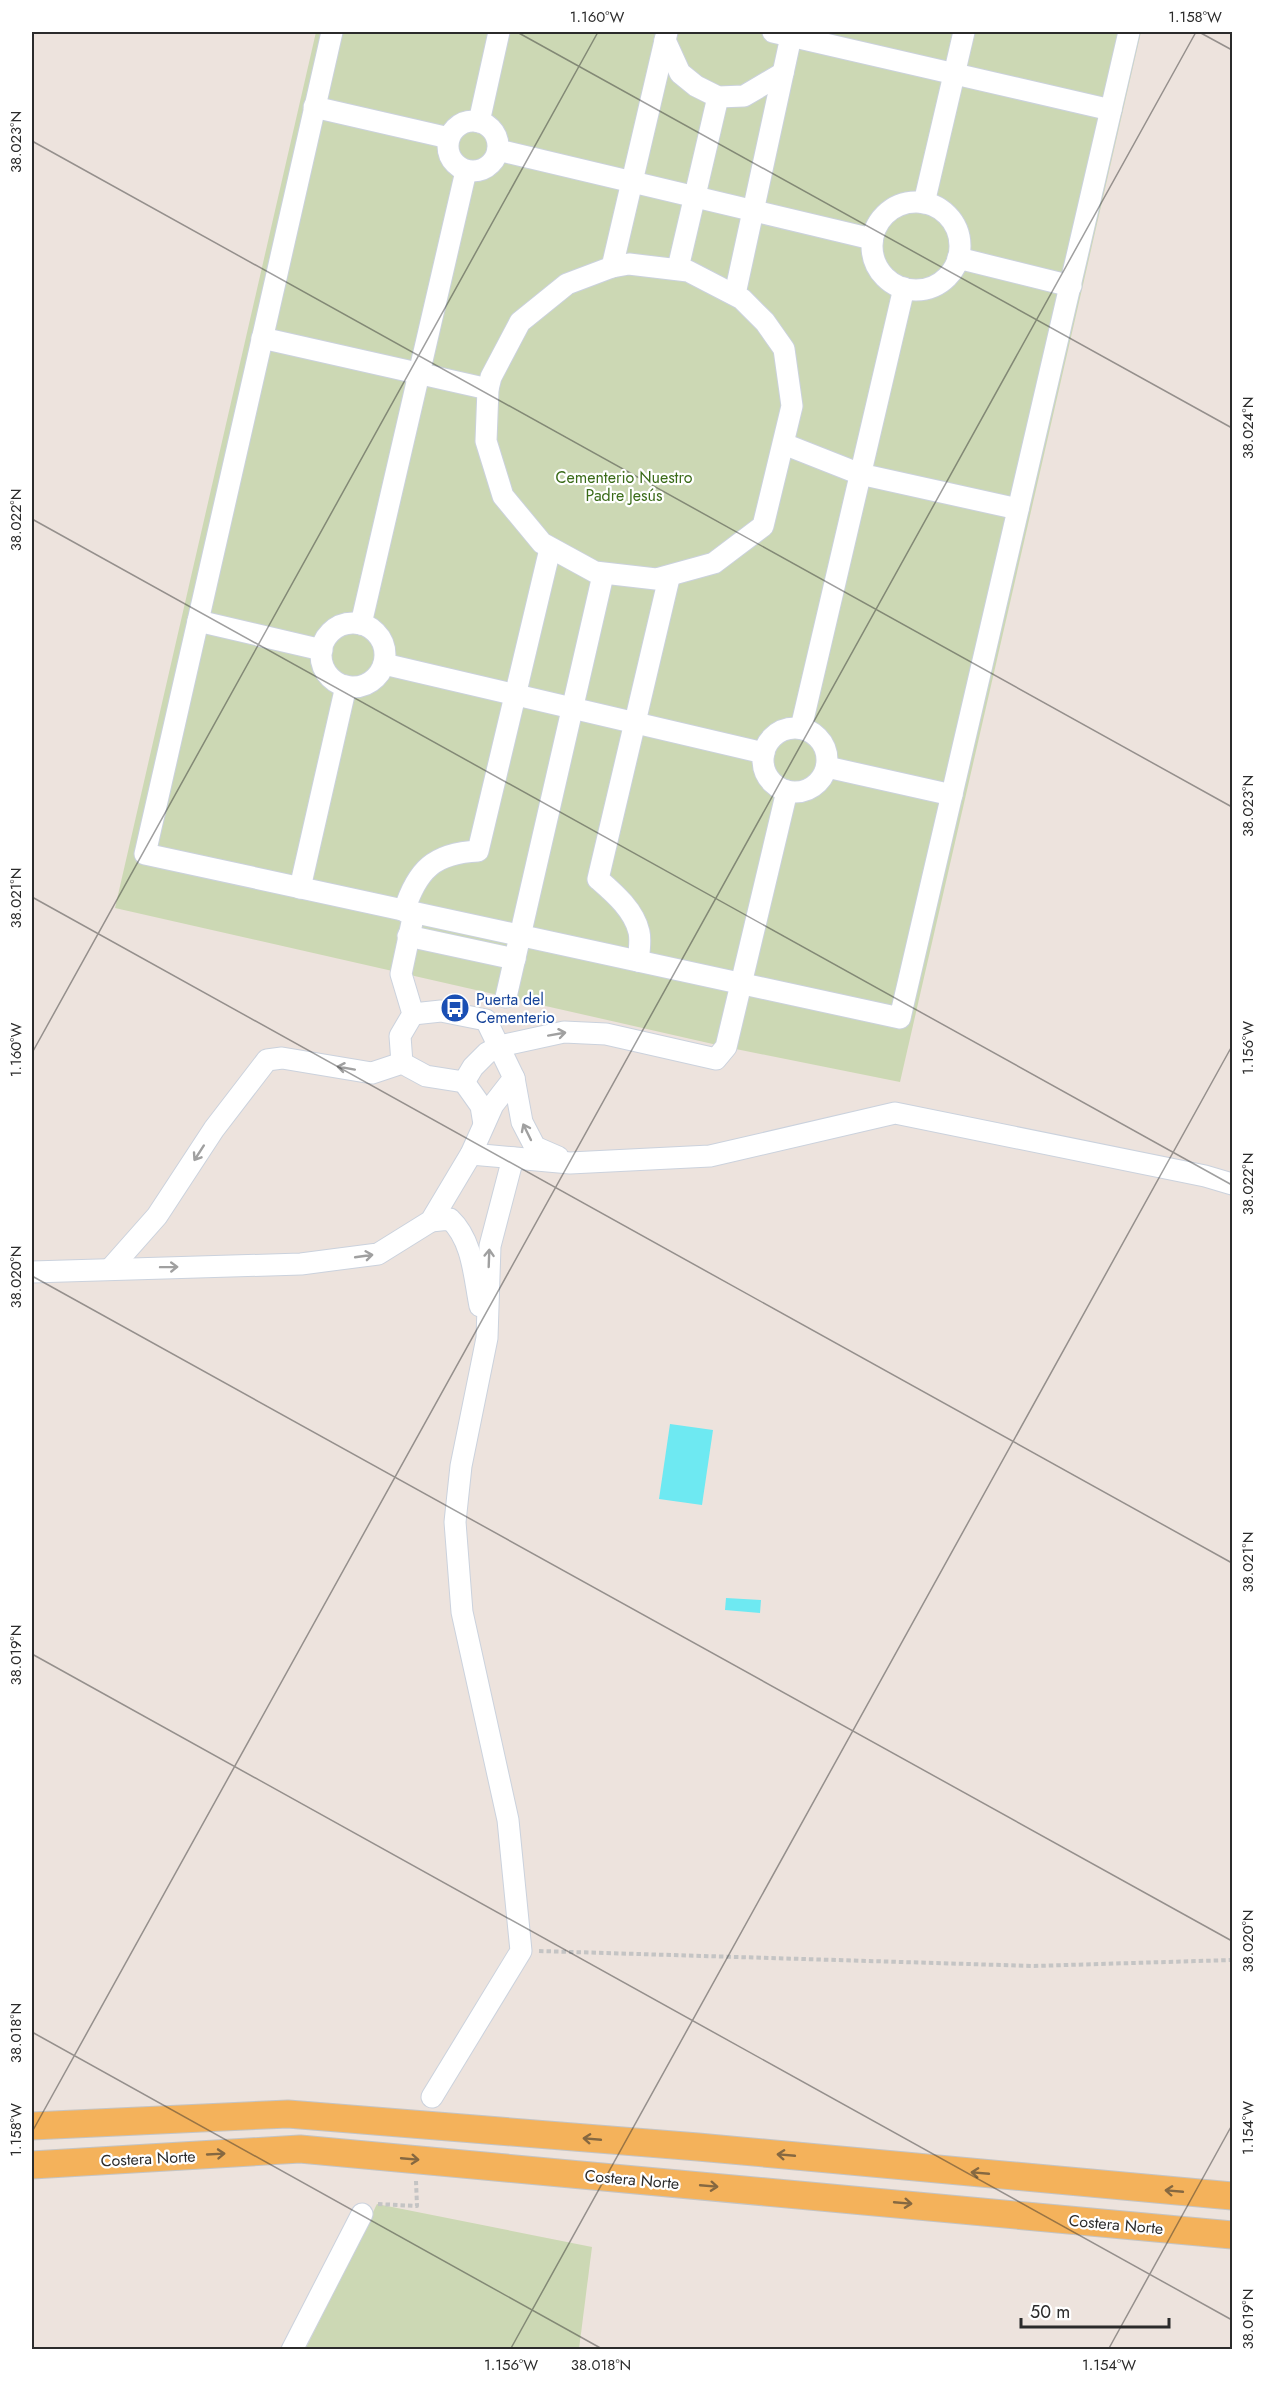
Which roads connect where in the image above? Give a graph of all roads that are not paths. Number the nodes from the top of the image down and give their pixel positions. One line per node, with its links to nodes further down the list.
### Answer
1 (332, 32): 10 (street)
2 (499, 32): 12 (street)
3 (964, 32): 8 (street)
4 (1130, 32): 11 (street)
5 (785, 33): 7 (street); 8 (street)
6 (666, 36): 9 (street); 16 (street)
7 (783, 73): 9 (street); 19 (street)
8 (954, 74): 11 (street); 18 (street)
9 (718, 97): 17 (street)
10 (314, 107): 13 (street); 27 (street)
11 (1112, 110): 24 (street)
12 (479, 122): 13 (street); 14 (street)
13 (449, 138): 15 (street)
14 (498, 150): 15 (street); 16 (street)
15 (466, 171): 28 (street)
16 (632, 182): 17 (street); 22 (street)
17 (695, 197): 19 (street); 23 (street)
18 (924, 203): 20 (street); 21 (street)
19 (753, 211): 20 (street); 26 (street)
20 (872, 239): 25 (street)
21 (958, 258): 24 (street); 25 (street)
22 (612, 267): 23 (street); 29 (street)
23 (678, 268): 26 (street)
24 (1071, 286): 32 (street)
25 (904, 288): 31 (street)
26 (735, 294): 30 (street)
27 (262, 338): 28 (street); 36 (street)
28 (419, 374): 29 (street); 37 (street)
29 (488, 389): 33 (street)
30 (784, 444): 31 (street); 35 (street)
31 (860, 474): 32 (street); 44 (street)
32 (1018, 509): 48 (street)
33 (550, 549): 34 (street); 41 (street)
34 (603, 574): 35 (street); 42 (street)
35 (669, 578): 43 (street)
36 (198, 621): 38 (street); 49 (street)
37 (361, 624): 38 (street); 39 (street)
38 (322, 650): 40 (street)
39 (384, 664): 40 (street); 41 (street)
40 (346, 686): 49 (street)
41 (515, 695): 42 (street); 50 (street)
42 (573, 708): 43 (street); 52 (street)
43 (635, 722): 45 (street); 54 (street)
44 (801, 728): 45 (street); 46 (street)
45 (764, 753): 47 (street)
46 (827, 767): 47 (street); 48 (street)
47 (787, 791): 55 (street)
48 (952, 795): 55 (street)
49 (300, 888): 50 (street)
50 (409, 912): 51 (street); 52 (street)
51 (408, 936): 53 (street); 57 (street)
52 (520, 936): 53 (street); 54 (street)
53 (515, 958): 56 (street)
54 (638, 961): 55 (street)
55 (741, 983): 58 (street, one-way to 55)
56 (506, 997)
57 (413, 1014): 58 (street); 59 (street)
58 (500, 1046): 60 (street); 61 (street)
59 (402, 1063): 61 (street); 68 (street, one-way to 68)
60 (514, 1078): 62 (street); 65 (street, one-way to 60)
61 (464, 1082): 62 (street)
62 (484, 1124): 63 (street)
63 (471, 1154): 64 (street); 67 (street)
64 (513, 1158): 65 (street); 70 (street, one-way to 64)
65 (570, 1162): 66 (street)
66 (1233, 1184)
67 (431, 1221): 68 (street, one-way to 67); 70 (street)
68 (111, 1268): 69 (street)
69 (32, 1272)
70 (487, 1338): 71 (street)
71 (432, 2097)
72 (32, 2126): 74 (main road, one-way to 72)
73 (32, 2165): 76 (main road, Costera Norte, one-way to 76)
74 (1233, 2196)
75 (361, 2215): 77 (street)
76 (1233, 2235)
77 (292, 2349)

